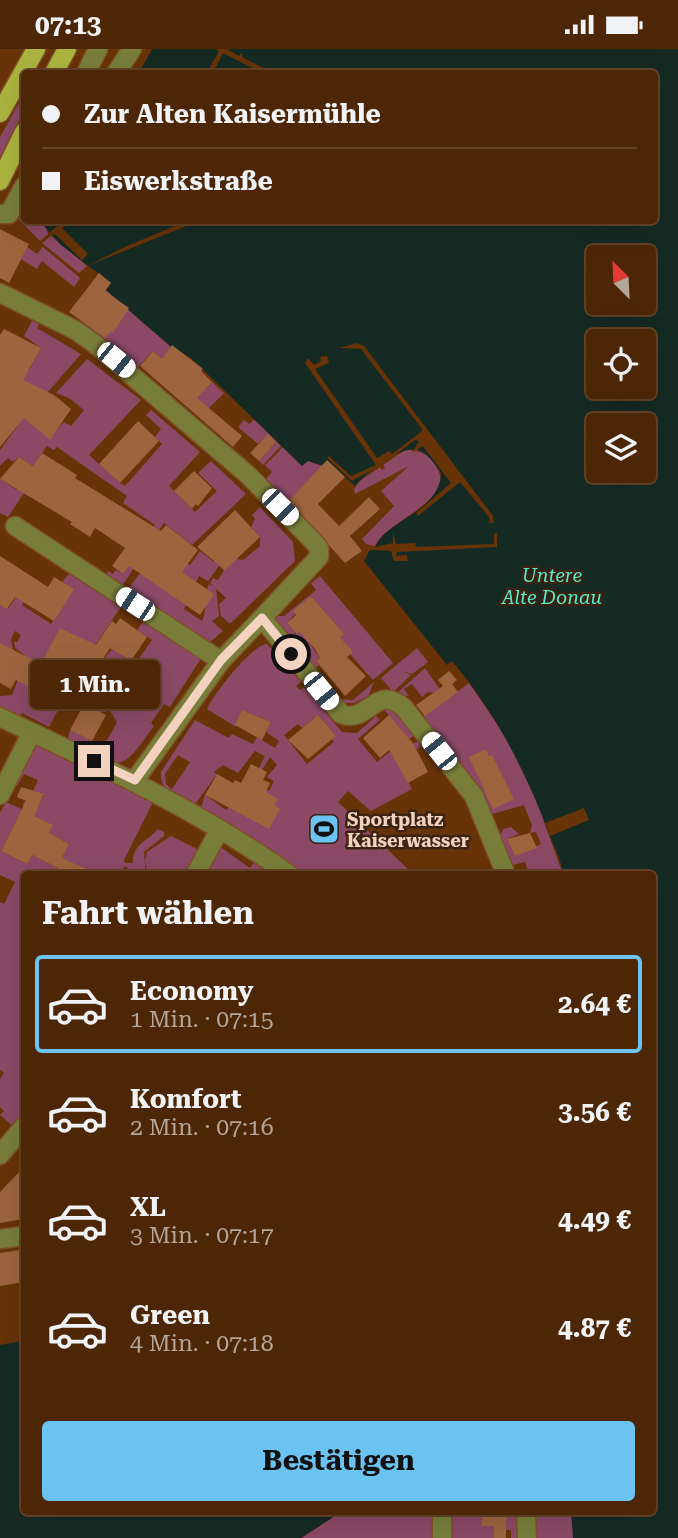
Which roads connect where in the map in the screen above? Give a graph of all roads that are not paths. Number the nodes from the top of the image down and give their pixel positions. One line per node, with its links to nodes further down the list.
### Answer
1 (36, 49): 5 (main road)
2 (67, 49): 6 (main road)
3 (99, 49): 7 (street)
4 (132, 49): 8 (street)
5 (24, 70)
6 (56, 70)
7 (88, 70)
8 (118, 70)
9 (21, 76): 10 (main road)
10 (0, 113)
11 (21, 138): 12 (main road)
12 (0, 181)
13 (21, 191): 14 (street)
14 (0, 214)
15 (0, 293): 17 (street)
16 (15, 526): 18 (street)
17 (262, 618): 18 (street); 26 (street)
18 (221, 660): 21 (street)
19 (0, 717): 20 (street)
20 (32, 732): 21 (street); 22 (street)
21 (135, 780): 23 (street)
22 (0, 795)
23 (220, 829): 24 (street); 25 (street)
24 (197, 871)
25 (284, 871)
26 (504, 871)
27 (21, 1130): 28 (street)
28 (0, 1155)
29 (21, 1236): 30 (street)
30 (0, 1240)
31 (442, 1515): 33 (street)
32 (526, 1515): 34 (street)
33 (442, 1538)
34 (527, 1538)

